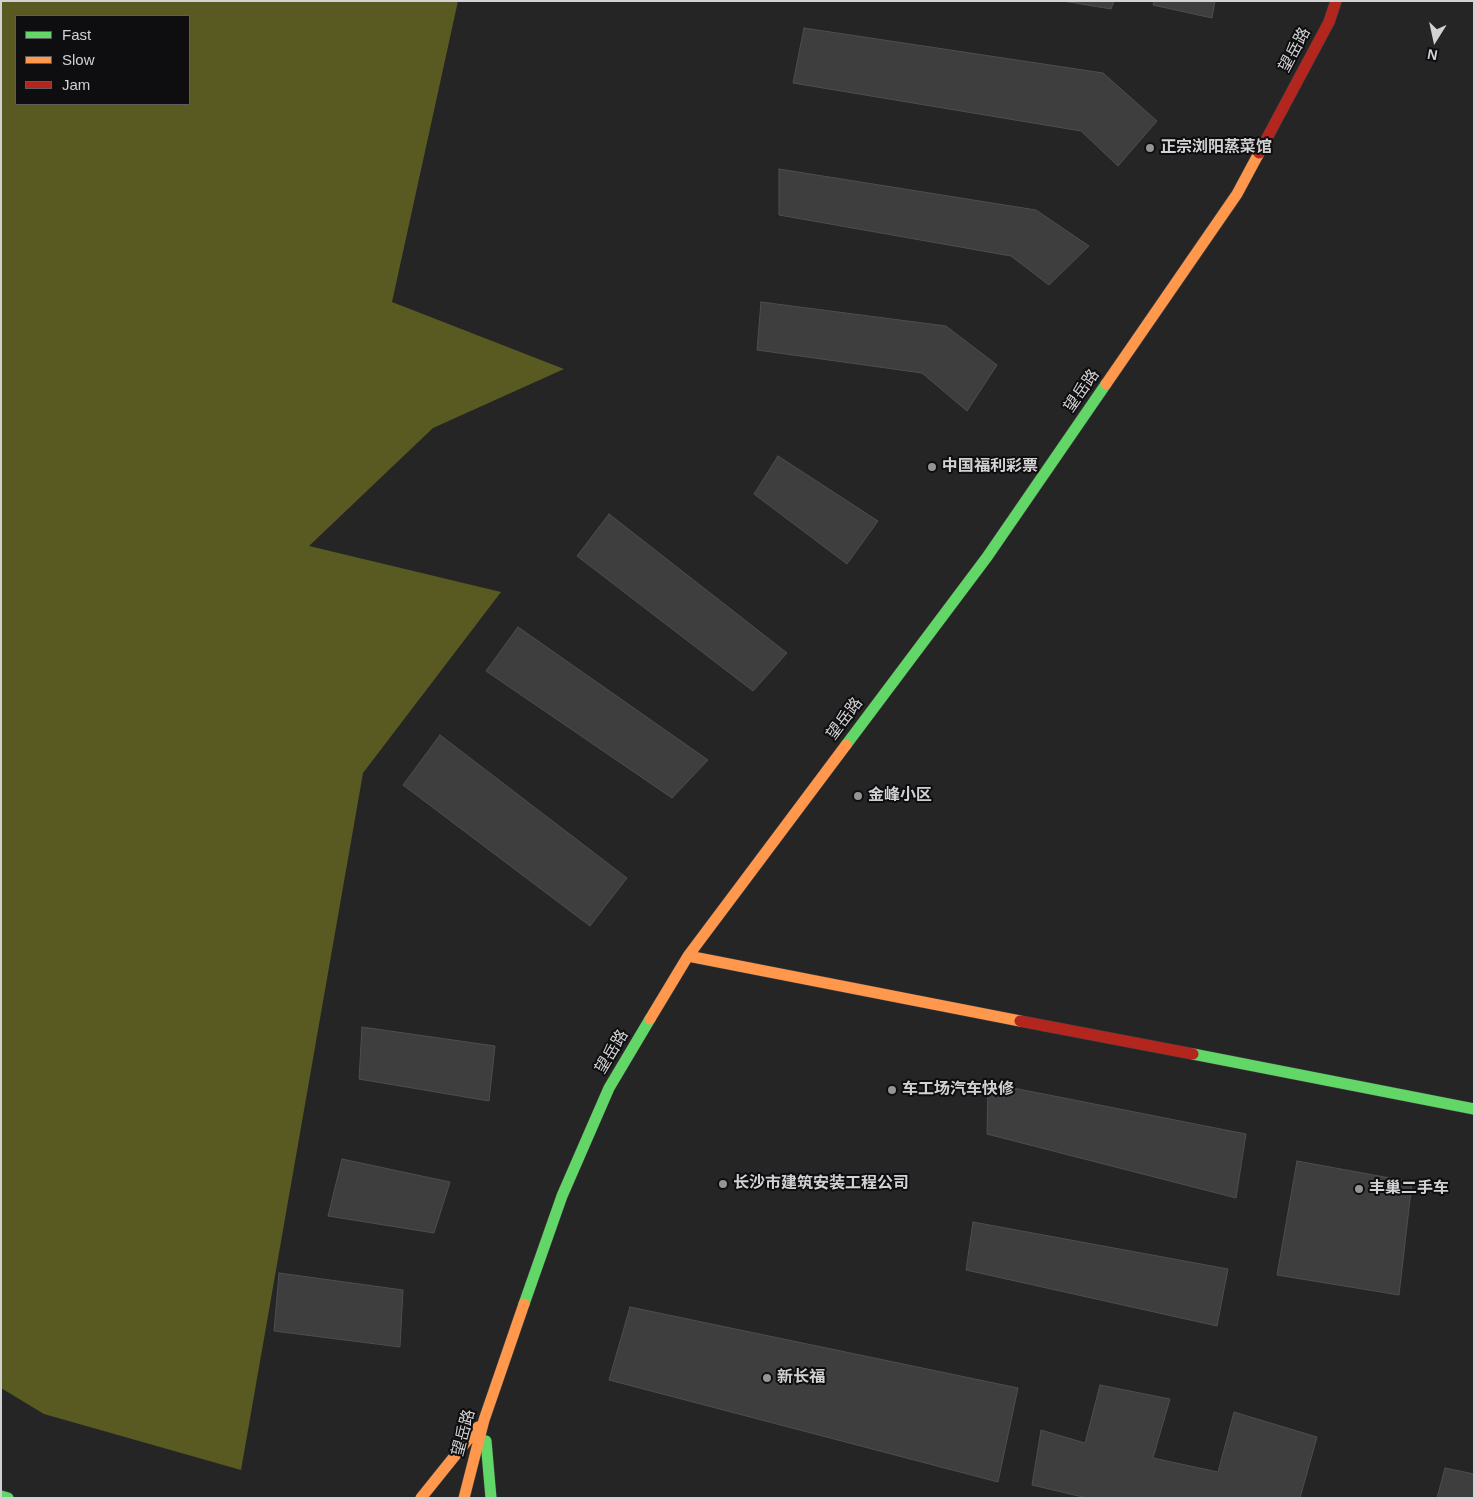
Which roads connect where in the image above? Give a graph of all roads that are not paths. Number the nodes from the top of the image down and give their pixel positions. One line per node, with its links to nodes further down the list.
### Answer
1 (1336, 1): 2 (street, 望岳路)
2 (688, 956): 3 (street); 4 (street, 望岳路)
3 (1474, 1108)
4 (484, 1420): 7 (street); 8 (street, 望岳路); 9 (street)
5 (1, 1496): 6 (street)
6 (8, 1498)
7 (421, 1498)
8 (464, 1498)
9 (491, 1498)

